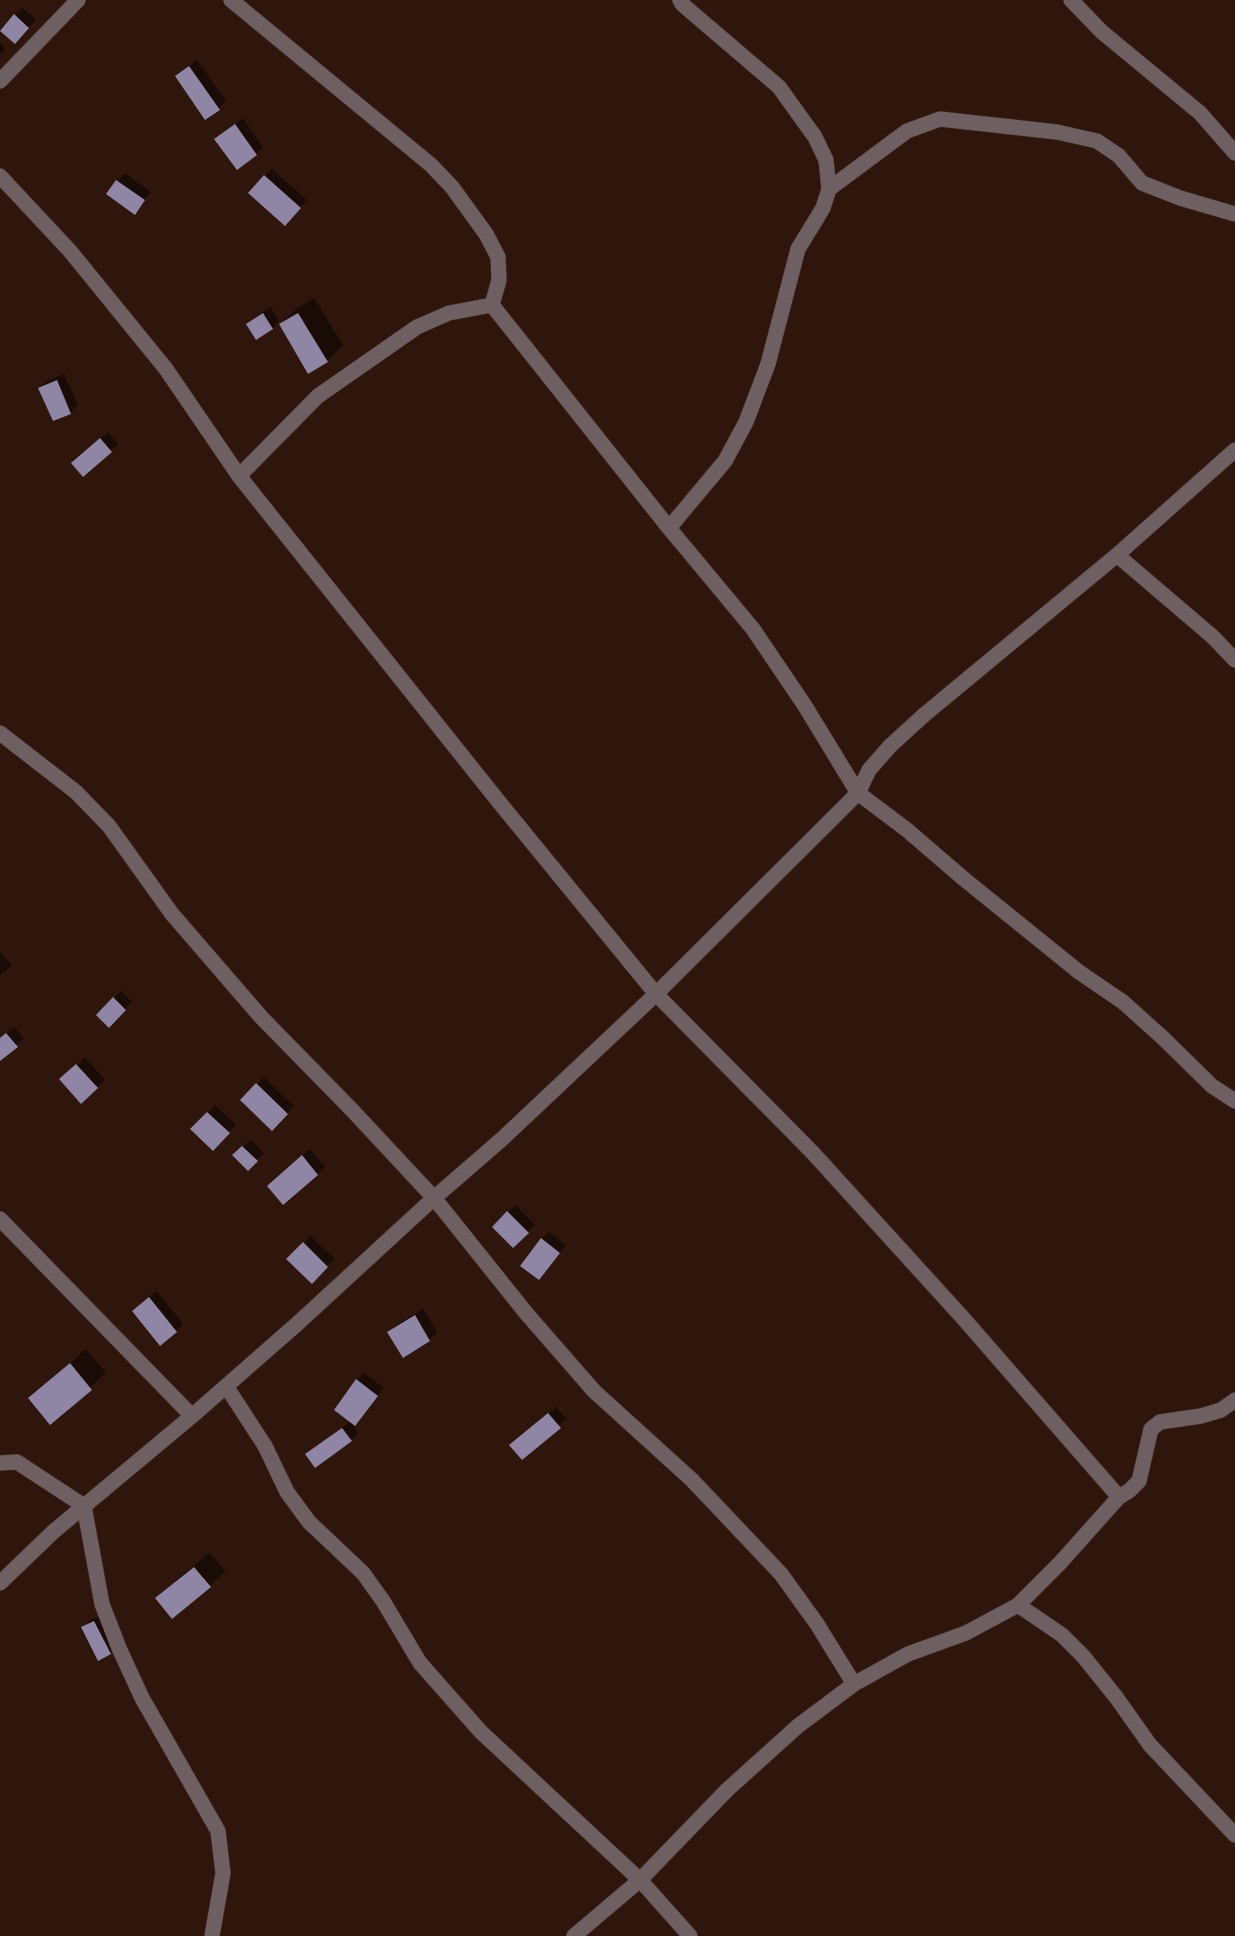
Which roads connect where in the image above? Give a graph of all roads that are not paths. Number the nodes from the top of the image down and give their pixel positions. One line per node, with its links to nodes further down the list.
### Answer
1 (78, 0): 5 (street)
2 (231, 0): 10 (street)
3 (680, 0): 8 (street)
4 (1071, 0): 6 (street)
5 (0, 81)
6 (1235, 153)
7 (0, 176): 12 (street)
8 (829, 189): 9 (street); 13 (street)
9 (1235, 214)
10 (492, 305): 12 (street); 13 (street)
11 (1235, 450): 14 (street)
12 (238, 476): 18 (street)
13 (669, 528): 17 (street)
14 (1117, 555): 15 (street); 17 (street)
15 (1235, 660)
16 (0, 733): 20 (street)
17 (858, 793): 18 (street); 19 (street)
18 (656, 994): 20 (street); 26 (street)
19 (1235, 1101)
20 (434, 1198): 22 (street); 30 (street)
21 (0, 1219): 24 (street)
22 (226, 1386): 24 (street); 32 (street)
23 (1235, 1400): 26 (street)
24 (192, 1416): 27 (street)
25 (0, 1463): 27 (street)
26 (1119, 1497): 29 (street)
27 (84, 1506): 28 (street); 33 (street)
28 (0, 1583)
29 (1018, 1605): 30 (street); 31 (street)
30 (854, 1684): 32 (street)
31 (1235, 1835)
32 (640, 1880): 34 (street); 35 (street)
33 (212, 1936)
34 (574, 1936)
35 (690, 1936)

